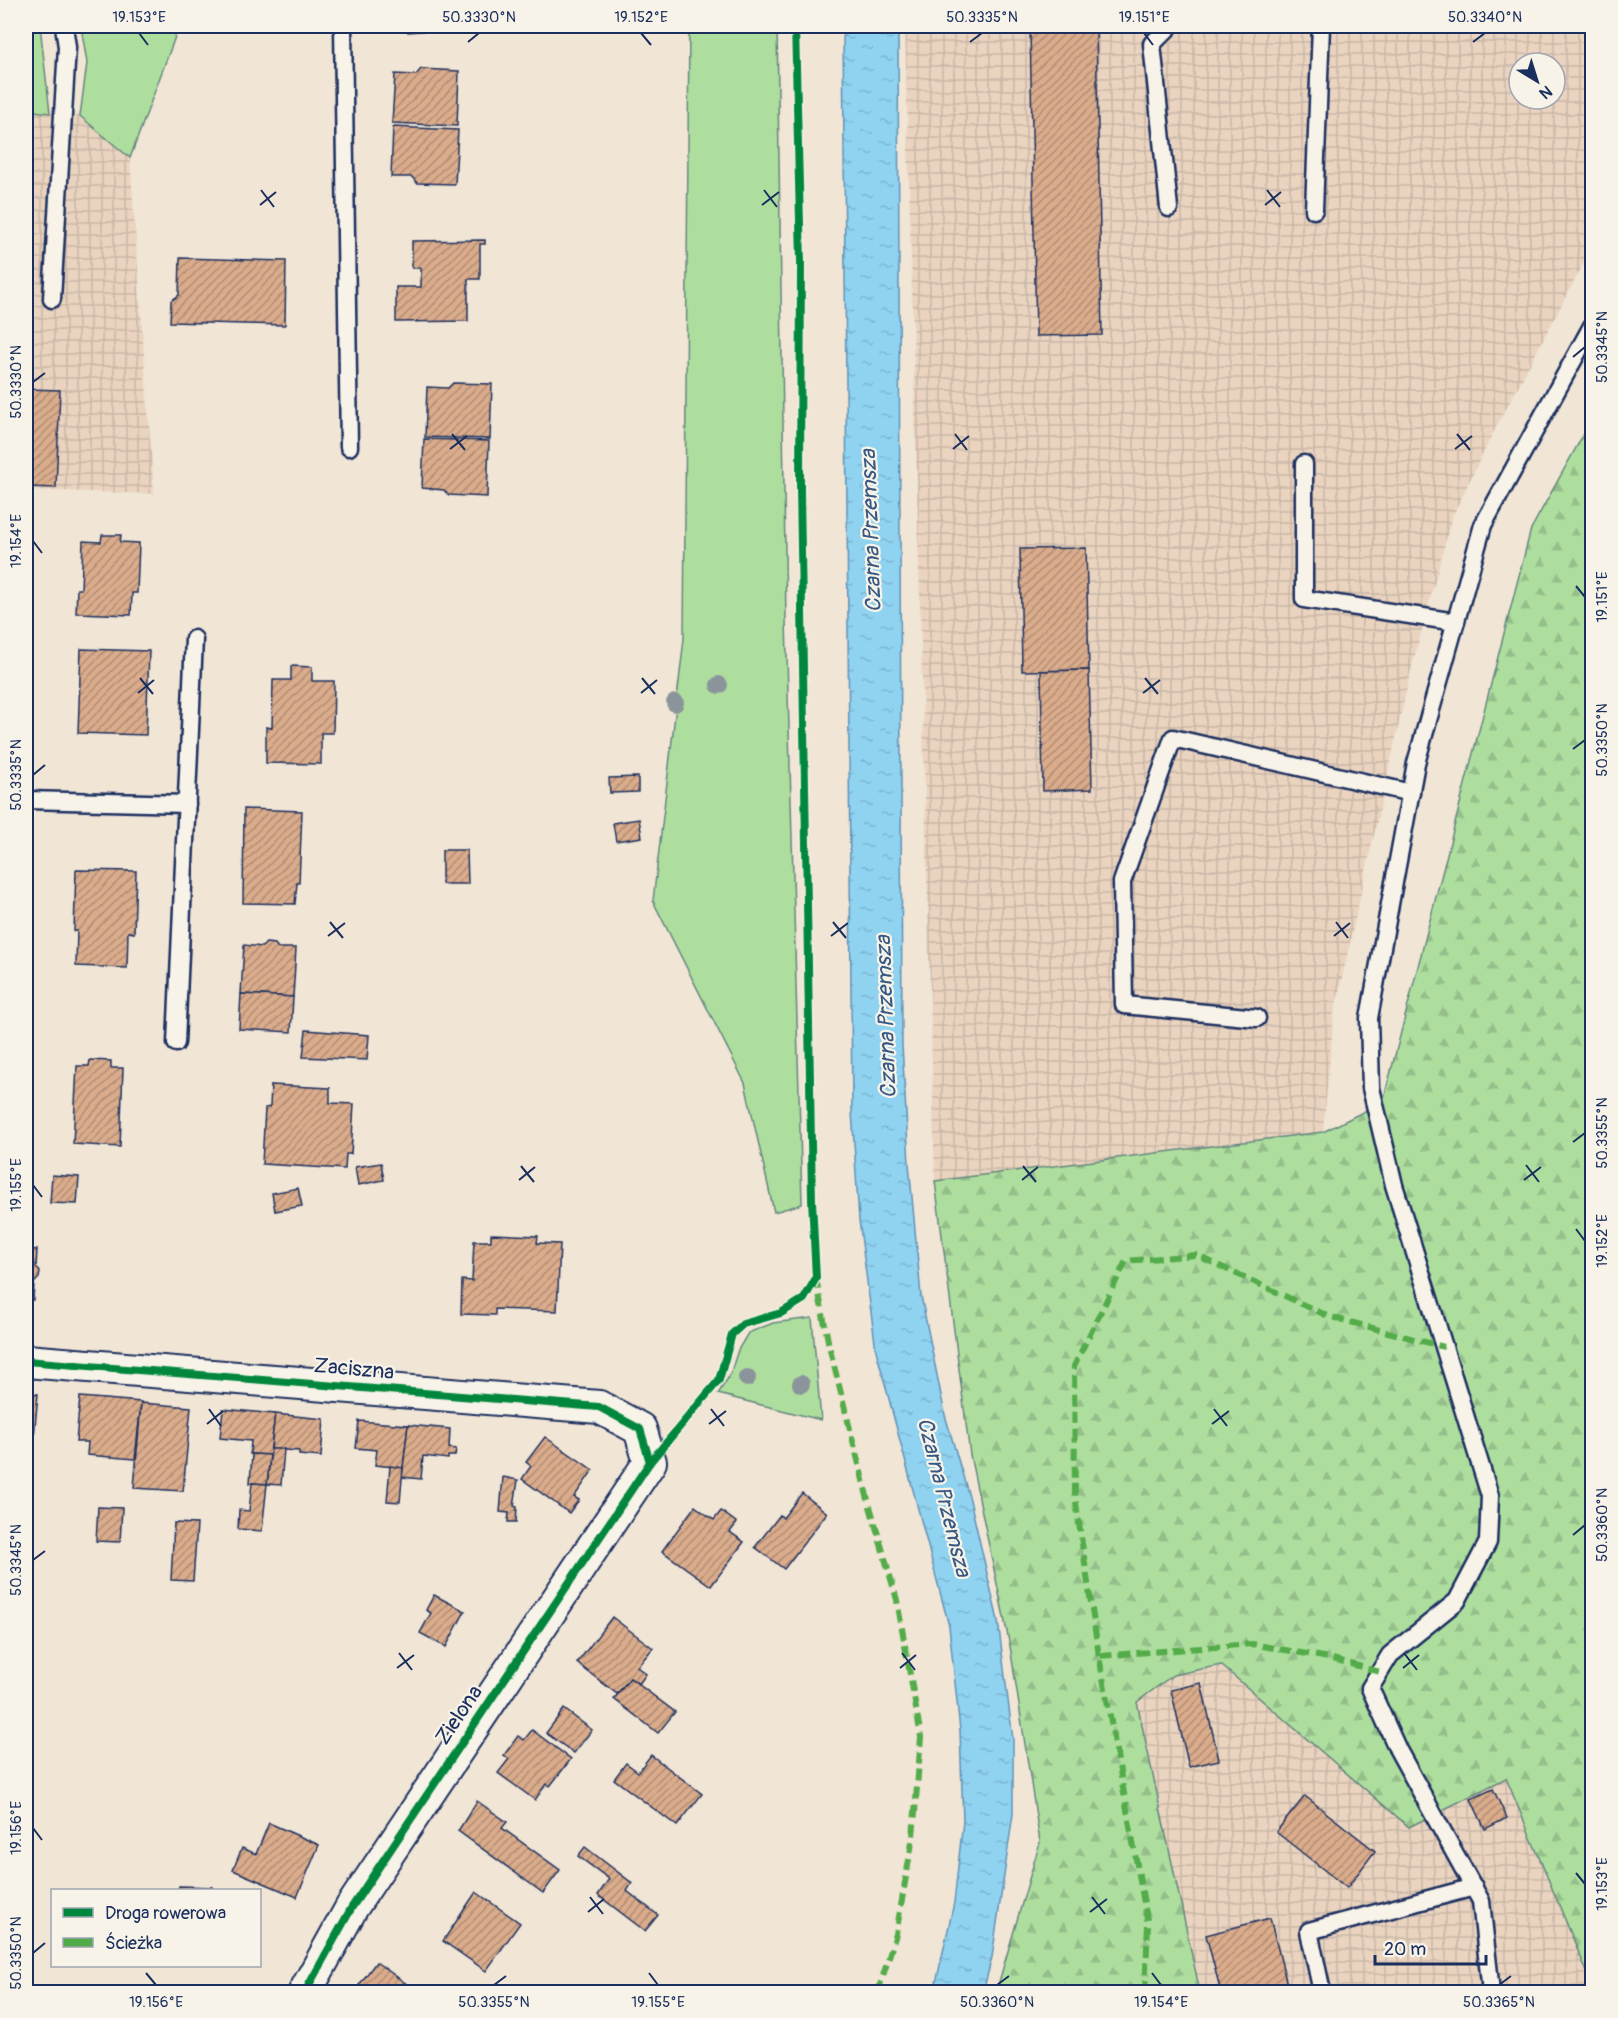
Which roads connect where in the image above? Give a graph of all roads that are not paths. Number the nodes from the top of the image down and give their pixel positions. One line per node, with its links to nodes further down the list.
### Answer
1 (64, 26): 7 (lane)
2 (343, 26): 9 (lane)
3 (1170, 26): 5 (lane)
4 (1321, 26): 6 (lane)
5 (1169, 208)
6 (1314, 210)
7 (52, 299)
8 (1593, 326): 11 (lane)
9 (349, 447)
10 (1304, 464): 11 (lane)
11 (1456, 622): 13 (lane)
12 (194, 639): 15 (lane)
13 (1411, 793): 16 (lane); 20 (lane)
14 (26, 800): 15 (lane)
15 (187, 804): 17 (lane)
16 (1257, 1018)
17 (176, 1043)
18 (26, 1361): 19 (street, Zaciszna)
19 (650, 1462): 21 (street, Zielona)
20 (1474, 1887): 22 (lane); 23 (lane)
21 (305, 1992)
22 (1322, 1992)
23 (1491, 1992)

